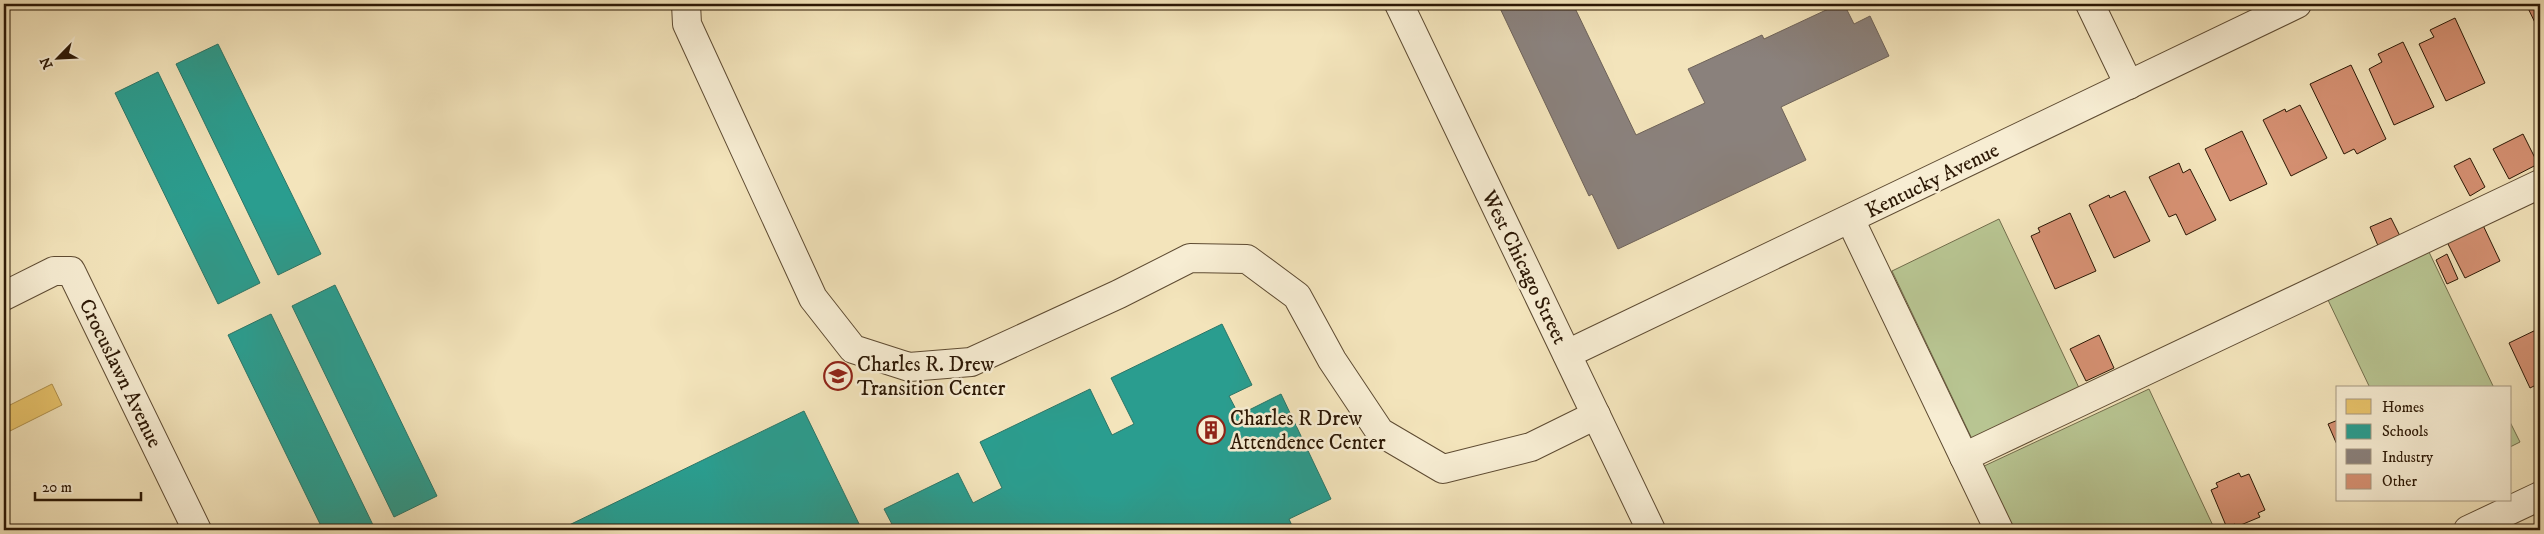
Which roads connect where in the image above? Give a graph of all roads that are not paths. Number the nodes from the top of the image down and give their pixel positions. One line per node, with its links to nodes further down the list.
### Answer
1 (686, 4): 10 (street)
2 (1399, 4): 9 (street, West Chicago Street)
3 (2090, 4): 5 (street)
4 (2297, 4): 5 (street, Kentucky Avenue)
5 (2129, 85): 7 (street, Kentucky Avenue)
6 (2540, 184): 11 (street)
7 (1850, 219): 9 (street, Kentucky Avenue); 11 (street)
8 (4, 296): 13 (street, Crocuslawn Avenue)
9 (1566, 354): 10 (street, West Chicago Street)
10 (1596, 415): 14 (street, West Chicago Street)
11 (1964, 456): 15 (street)
12 (2540, 496): 16 (street)
13 (197, 530)
14 (1651, 530)
15 (1999, 530)
16 (2468, 530)

